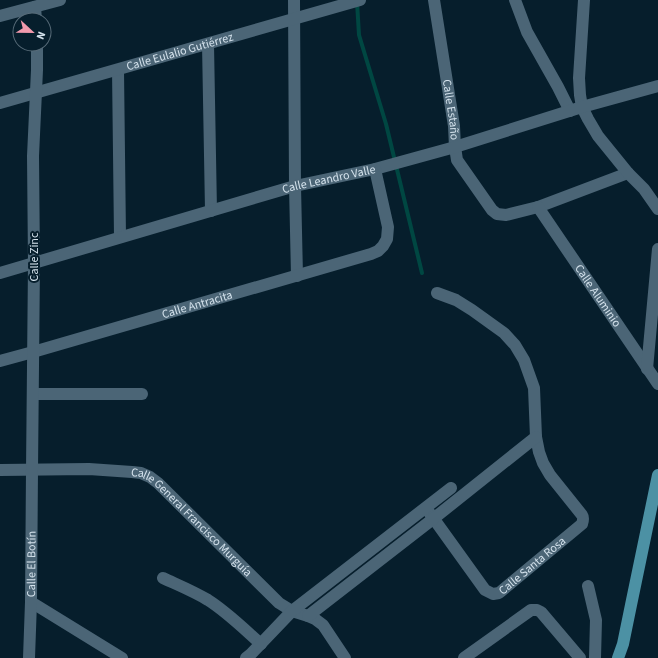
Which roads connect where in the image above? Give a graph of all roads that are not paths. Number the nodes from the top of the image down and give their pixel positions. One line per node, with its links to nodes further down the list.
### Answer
1 (60, 0): 7 (street)
2 (294, 0): 10 (street)
3 (360, 0): 10 (street, Calle Eulalio Gutiérrez)
4 (434, 0): 19 (street, Calle Estaño)
5 (515, 0): 18 (street)
6 (584, 0): 17 (street)
7 (35, 7): 8 (street); 9 (street)
8 (35, 12)
9 (0, 16)
10 (294, 19): 11 (street, Calle Eulalio Gutiérrez); 22 (street)
11 (208, 44): 13 (street, Calle Eulalio Gutiérrez); 25 (street)
12 (37, 52): 15 (street, Calle Zinc)
13 (118, 70): 15 (street, Calle Eulalio Gutiérrez); 26 (street)
14 (658, 86): 17 (street, Calle Leandro Valle)
15 (35, 93): 16 (street, Calle Eulalio Gutiérrez); 28 (street, Calle Zinc)
16 (0, 103)
17 (582, 107): 18 (street, Calle Leandro Valle); 21 (street)
18 (570, 111): 19 (street, Calle Leandro Valle)
19 (455, 147): 20 (street, Calle Leandro Valle); 23 (street, Calle Estaño)
20 (375, 169): 22 (street, Calle Leandro Valle); 30 (street, Calle Antracita)
21 (628, 173): 23 (street); 24 (street)
22 (295, 186): 25 (street, Calle Leandro Valle); 30 (street)
23 (538, 207): 34 (street, Calle Aluminio)
24 (658, 209)
25 (211, 211): 26 (street, Calle Leandro Valle)
26 (120, 237): 28 (street, Calle Leandro Valle)
27 (658, 249): 34 (street)
28 (34, 263): 29 (street, Calle Leandro Valle); 32 (street, Calle Zinc)
29 (0, 273)
30 (297, 276): 32 (street, Calle Antracita)
31 (436, 292): 38 (street)
32 (33, 352): 33 (street, Calle Antracita); 36 (street, Calle Zinc)
33 (0, 361)
34 (648, 368): 35 (street, Calle Aluminio)
35 (658, 384)
36 (33, 394): 37 (street); 40 (street, Calle Zinc)
37 (142, 394)
38 (536, 437): 44 (street); 44 (street, Calle Santa Rosa)
39 (0, 470): 40 (street, Calle General Francisco Murguía)
40 (32, 470): 49 (street, Calle El Botín); 50 (street, Calle General Francisco Murguía)
41 (658, 475): 60 (main road)
42 (451, 488): 43 (street)
43 (426, 508): 44 (street, Calle Santa Rosa); 46 (street)
44 (433, 519): 48 (street)
45 (163, 578): 52 (street)
46 (324, 586): 48 (street); 50 (street)
47 (588, 586): 59 (street)
48 (333, 597): 51 (street)
49 (31, 602): 53 (street, Calle El Botín); 54 (street)
50 (292, 611): 51 (street, Calle General Francisco Murguía); 52 (street)
51 (308, 616): 56 (street, Calle General Francisco Murguía)
52 (261, 644): 55 (street)
53 (29, 658)
54 (122, 658)
55 (246, 658)
56 (345, 658)
57 (464, 658): 58 (street)
58 (580, 658)
59 (595, 658)
60 (618, 658)

